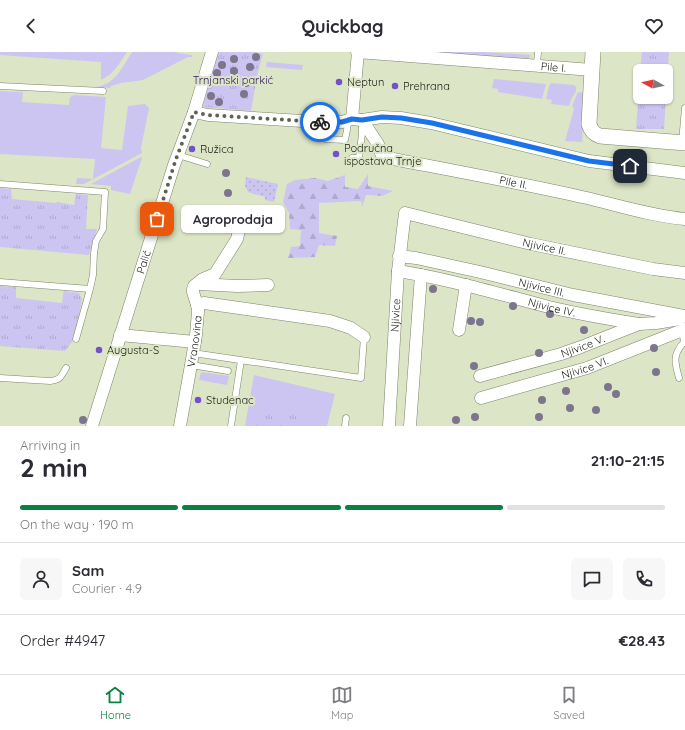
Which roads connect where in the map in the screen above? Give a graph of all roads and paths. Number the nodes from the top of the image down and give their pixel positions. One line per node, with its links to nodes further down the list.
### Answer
1 (212, 52): 11 (street, Palić)
2 (358, 52): 5 (street, Pile I.); 12 (street, Pile I.)
3 (538, 52): 6 (lane)
4 (593, 52): 7 (street)
5 (417, 54): 6 (street, Pile I.)
6 (537, 66): 7 (street, Pile I.)
7 (592, 70): 14 (street)
8 (0, 86): 9 (lane)
9 (103, 91)
10 (685, 108): 14 (lane)
11 (194, 112): 13 (street); 15 (street, Palić)
12 (354, 120): 13 (street); 13 (lane); 16 (lane); 18 (street); 21 (street, Pile II.)
13 (324, 122)
14 (684, 142)
15 (178, 155): 17 (lane); 37 (street, Palić)
16 (352, 158)
17 (207, 164)
18 (685, 173)
19 (0, 184): 31 (lane)
20 (404, 209): 23 (street, Njivice); 25 (street, Njivice II.)
21 (685, 219)
22 (260, 223): 28 (street)
23 (399, 256): 24 (street, Njivice); 33 (street, Njivice III.)
24 (398, 271): 26 (street, Njivice IV.); 54 (street, Njivice)
25 (685, 273)
26 (421, 275): 30 (street, Njivice IV.); 55 (street)
27 (0, 282): 31 (lane)
28 (198, 284): 29 (street); 32 (street, Vranovina)
29 (268, 286)
30 (466, 286): 34 (street, Njivice IV.); 35 (street)
31 (90, 289): 39 (lane)
32 (197, 305): 38 (street); 40 (street, Vranovina)
33 (685, 317): 34 (street, Njivice V.)
34 (639, 324): 45 (street, Njivice V.)
35 (459, 330)
36 (683, 330): 47 (lane); 48 (street, Njivice VI.)
37 (120, 335): 40 (street); 50 (street, Palić)
38 (364, 337): 41 (lane)
39 (76, 339)
40 (194, 348): 41 (lane); 42 (street, Vranovina)
41 (241, 360): 52 (lane)
42 (191, 365): 44 (lane); 51 (street, Vranovina)
43 (66, 368): 46 (lane)
44 (228, 371)
45 (480, 376)
46 (0, 378)
47 (680, 378)
48 (481, 398)
49 (346, 418): 53 (lane)
50 (92, 426)
51 (180, 426)
52 (231, 426)
53 (345, 426)
54 (389, 426)
55 (410, 426)

